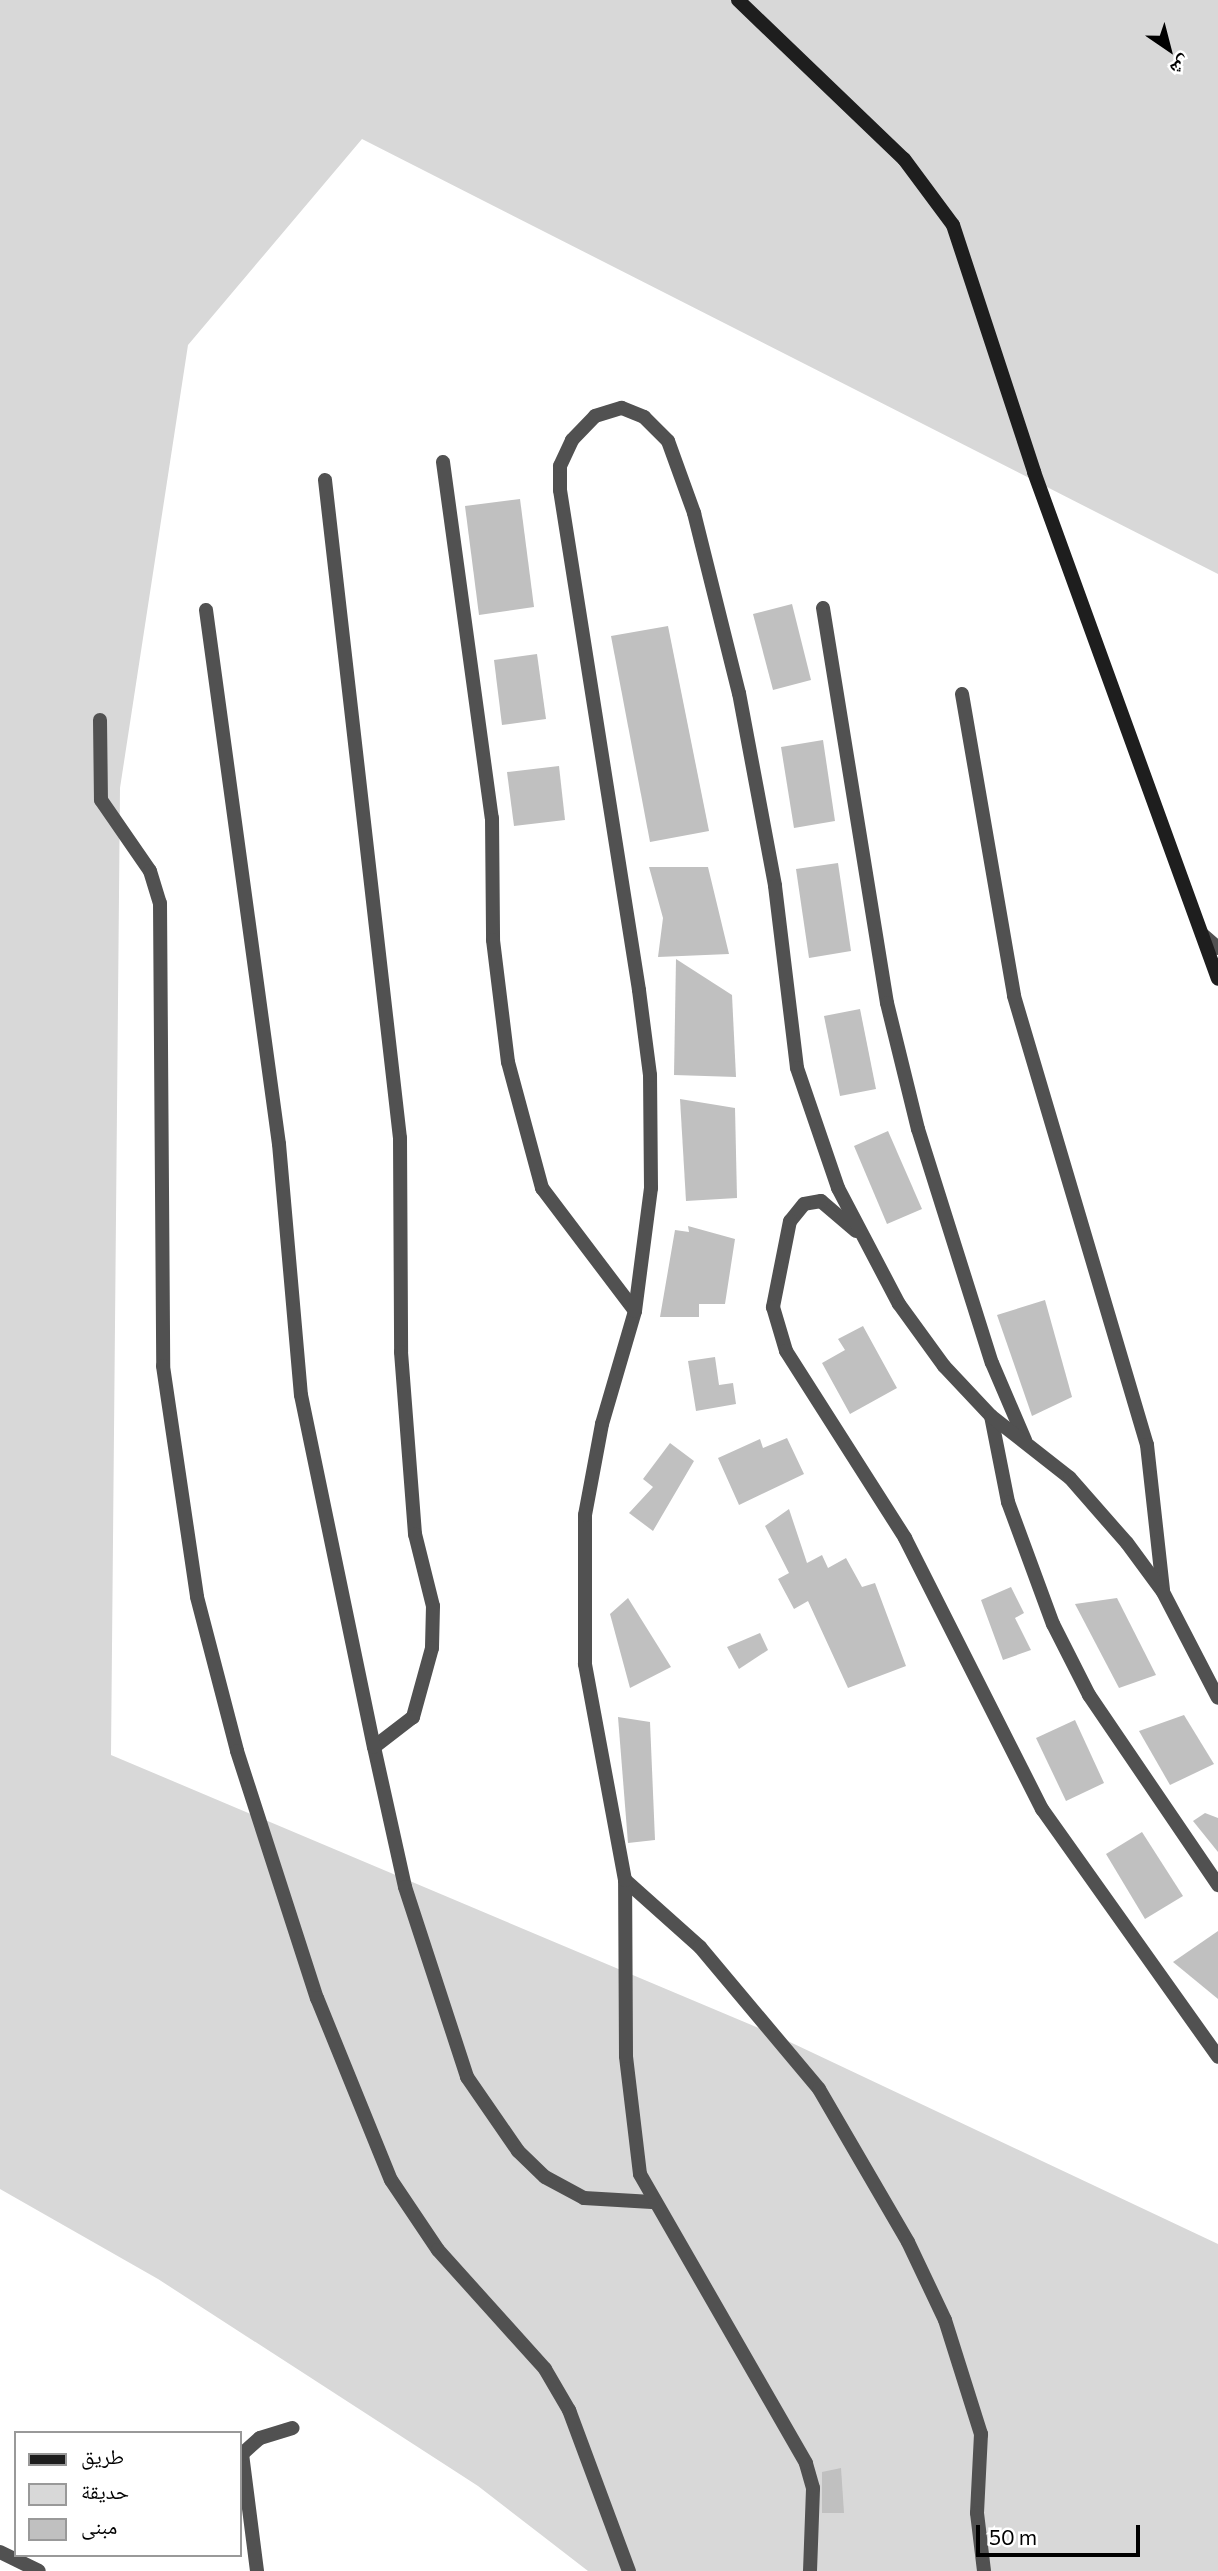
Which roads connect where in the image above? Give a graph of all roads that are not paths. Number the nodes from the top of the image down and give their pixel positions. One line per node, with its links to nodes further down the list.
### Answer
1 (738, 0): 8 (main road)
2 (443, 462): 12 (street)
3 (325, 481): 17 (street)
4 (823, 608): 14 (street)
5 (206, 610): 17 (street)
6 (962, 694): 15 (street)
7 (100, 720): 26 (street)
8 (1203, 935): 9 (street); 10 (main road)
9 (1218, 948)
10 (1218, 979)
11 (860, 1234): 12 (street); 13 (street); 20 (street)
12 (635, 1311): 18 (street)
13 (991, 1416): 14 (street); 19 (street)
14 (1026, 1443): 15 (street)
15 (1163, 1592): 16 (street)
16 (1218, 1698)
17 (373, 1747): 21 (street)
18 (625, 1880): 21 (street); 28 (street)
19 (1218, 1885)
20 (1218, 2057)
21 (652, 2202): 27 (street)
22 (292, 2428): 25 (street)
23 (0, 2552): 24 (street)
24 (39, 2571)
25 (257, 2571)
26 (629, 2571)
27 (810, 2571)
28 (984, 2571)

